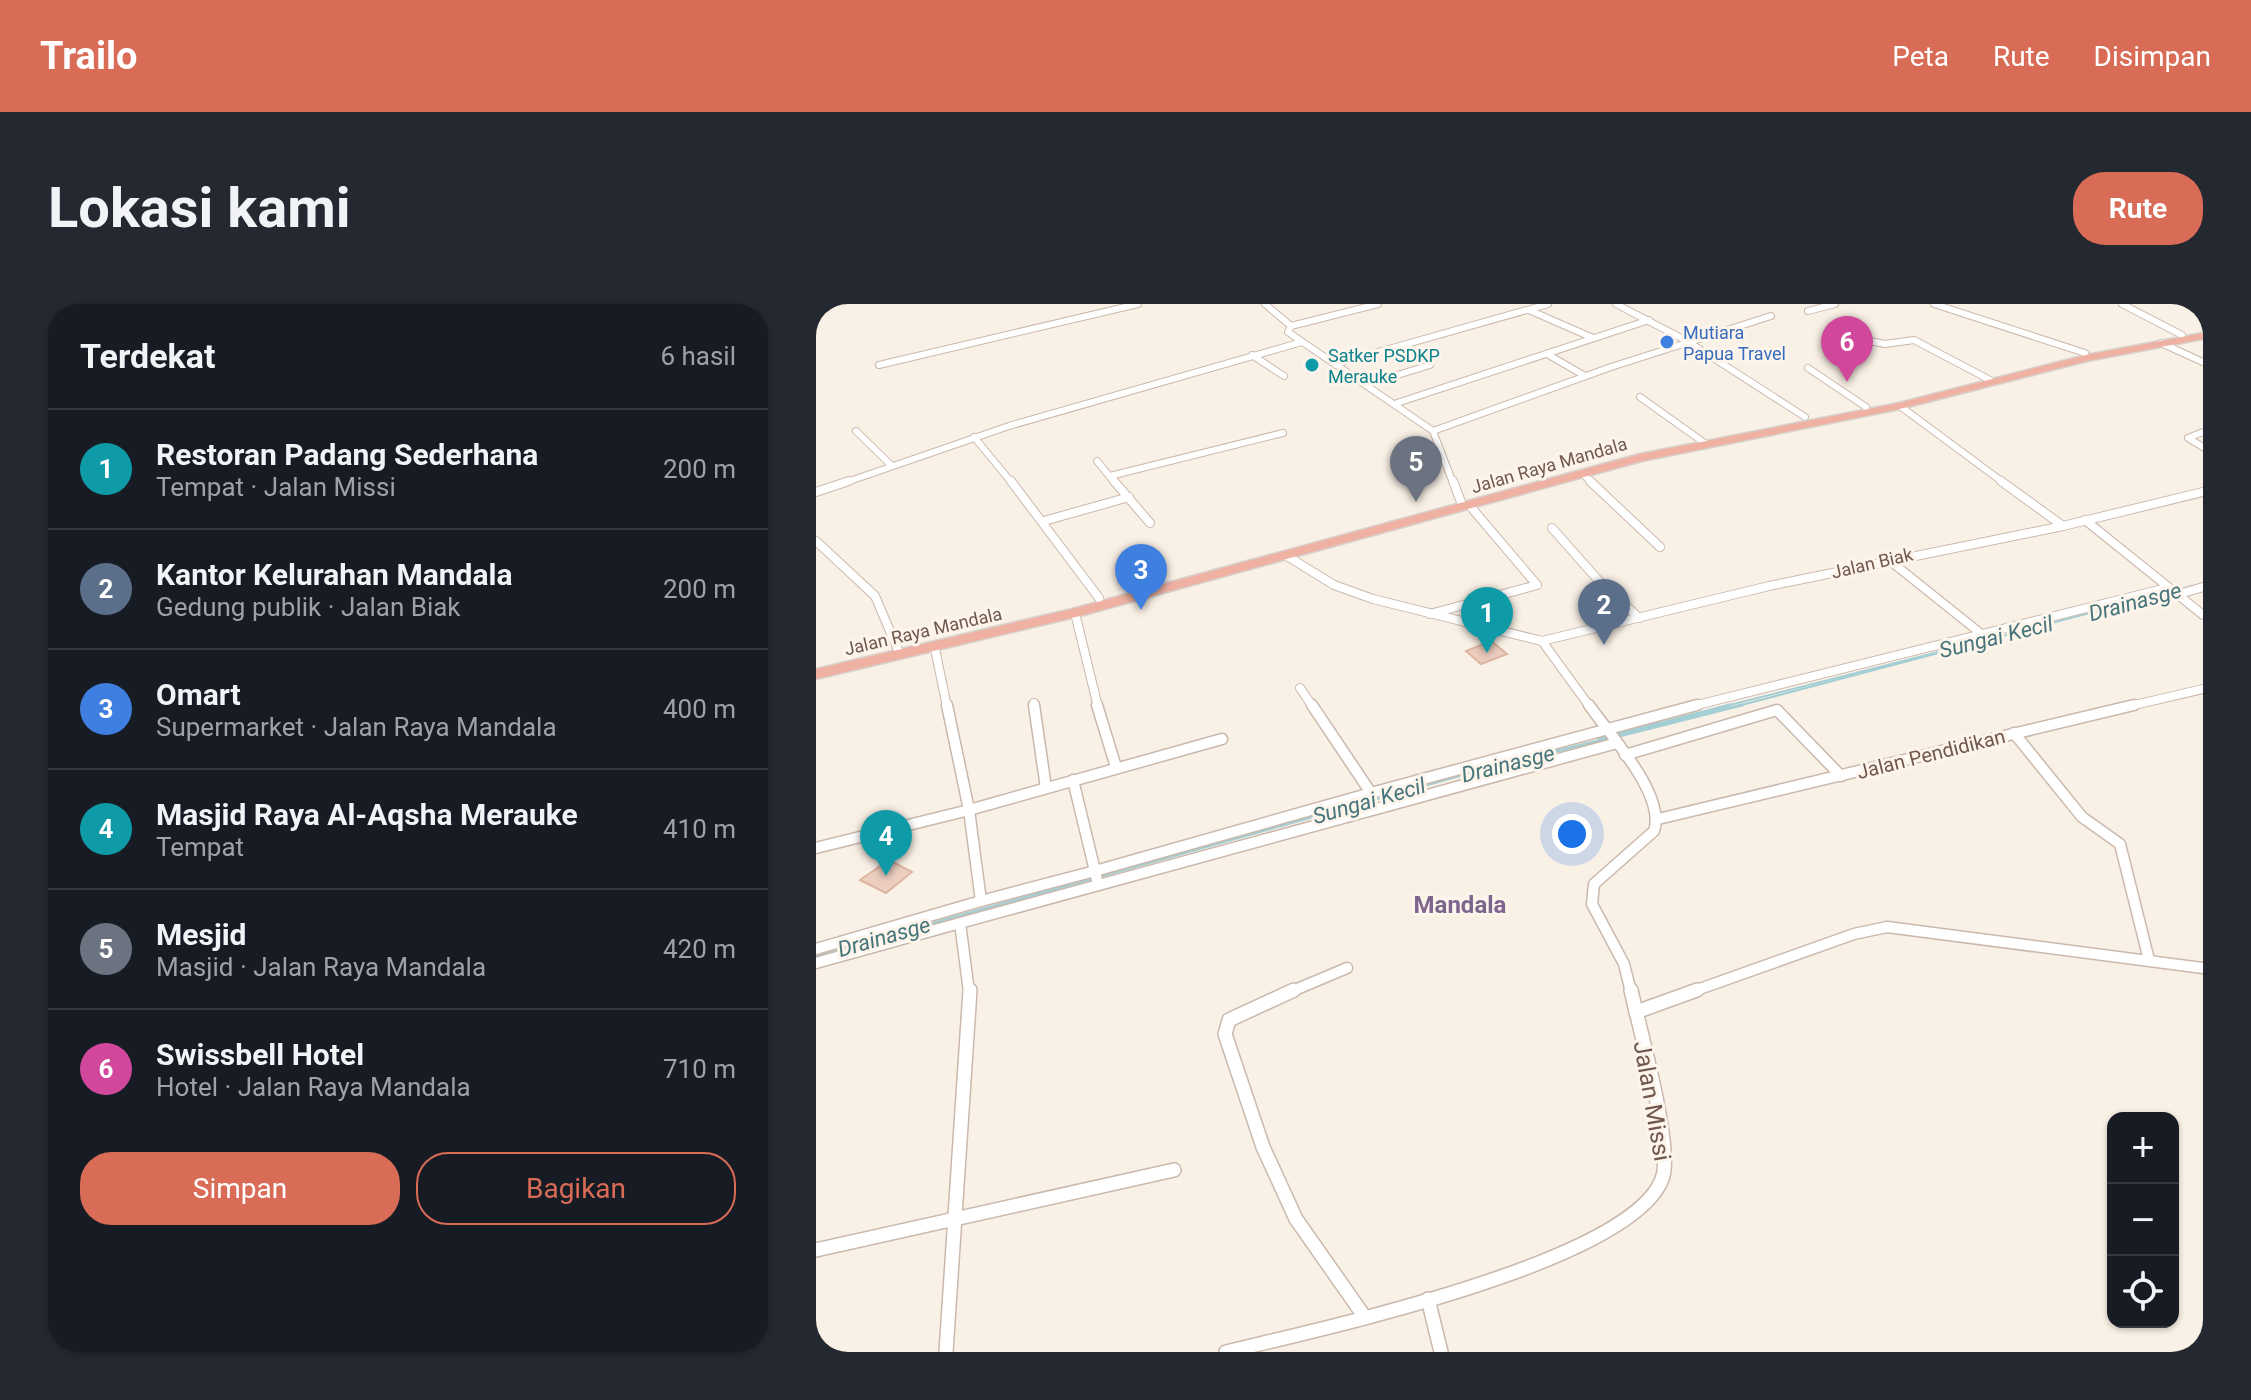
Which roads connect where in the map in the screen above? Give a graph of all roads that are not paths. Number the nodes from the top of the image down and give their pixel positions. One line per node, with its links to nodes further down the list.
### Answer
1 (1138, 304): 26 (street)
2 (1265, 304): 13 (street)
3 (1378, 304): 13 (street)
4 (1548, 304): 9 (street)
5 (1616, 304): 12 (street)
6 (1835, 304): 10 (street)
7 (1934, 304): 21 (street)
8 (2122, 304): 15 (street)
9 (1528, 310): 16 (street); 25 (street)
10 (1808, 311)
11 (1771, 316): 17 (street)
12 (1649, 320): 16 (street); 17 (street)
13 (1291, 326): 18 (street)
14 (2203, 334): 15 (highway, Jalan Raya Mandala); 19 (highway, Jalan Raya Mandala)
15 (2182, 335): 21 (highway, Jalan Raya Mandala)
16 (1593, 338): 22 (street)
17 (1687, 341): 31 (street); 38 (street)
18 (1302, 342): 23 (street); 25 (street)
19 (2161, 343): 24 (street); 29 (highway, Jalan Raya Mandala)
20 (1834, 344): 32 (street)
21 (2085, 353): 29 (highway, Jalan Raya Mandala)
22 (1547, 354): 31 (street); 35 (street)
23 (1252, 355): 30 (street); 43 (street)
24 (2203, 362)
25 (1336, 364): 33 (street)
26 (879, 365)
27 (1430, 365): 33 (street)
28 (1808, 368): 37 (street)
29 (2022, 373): 32 (highway, Jalan Raya Mandala); 36 (highway, Jalan Raya Mandala)
30 (1284, 376)
31 (1585, 376): 40 (street)
32 (1990, 380): 37 (highway, Jalan Raya Mandala)
33 (1368, 384): 35 (street)
34 (1640, 397): 44 (street)
35 (1397, 403): 40 (street)
36 (1900, 406): 44 (highway, Jalan Raya Mandala); 57 (street)
37 (1866, 407): 38 (highway, Jalan Raya Mandala)
38 (1805, 417): 44 (highway, Jalan Raya Mandala)
39 (856, 431): 47 (street)
40 (1433, 431): 53 (street)
41 (2203, 432): 45 (street)
42 (1283, 433): 49 (street)
43 (974, 437): 47 (street); 55 (street)
44 (1703, 442): 48 (highway, Jalan Raya Mandala); 53 (highway, Jalan Raya Mandala)
45 (2203, 447)
46 (1097, 461): 49 (street)
47 (892, 466): 50 (street)
48 (1582, 473): 53 (highway, Jalan Raya Mandala); 60 (street)
49 (1110, 476): 52 (street)
50 (816, 492)
51 (2203, 492): 54 (street, Jalan Biak)
52 (1129, 497): 55 (street); 56 (street)
53 (1466, 504): 61 (highway, Jalan Raya Mandala); 65 (highway, Jalan Raya Mandala); 68 (street)
54 (2085, 520): 57 (street, Jalan Biak); 64 (street)
55 (1044, 521): 65 (street)
56 (1150, 523)
57 (2063, 526): 62 (street, Jalan Biak)
58 (1552, 528): 70 (street)
59 (816, 541): 74 (street)
60 (1660, 547)
61 (1287, 556): 66 (highway, Jalan Raya Mandala); 68 (street)
62 (1889, 560): 70 (street, Jalan Biak); 71 (street)
63 (2203, 587): 64 (street)
64 (2172, 592): 69 (street); 71 (street)
65 (1099, 598): 67 (highway, Jalan Raya Mandala)
66 (1075, 613): 67 (highway, Jalan Raya Mandala); 84 (street)
67 (1052, 615): 73 (highway, Jalan Raya Mandala); 74 (highway, Jalan Raya Mandala)
68 (1428, 615): 72 (street)
69 (2203, 615)
70 (1639, 618): 72 (street, Jalan Biak)
71 (1984, 636): 81 (street)
72 (1542, 641): 81 (street)
73 (935, 649): 76 (highway, Jalan Raya Mandala); 89 (street)
74 (898, 650): 75 (highway, Jalan Raya Mandala)
75 (816, 667)
76 (816, 674)
77 (1300, 688): 88 (street)
78 (2203, 689): 80 (street, Jalan Pendidikan)
79 (1034, 703): 87 (street)
80 (2014, 733): 85 (street, Jalan Pendidikan); 96 (street)
81 (1612, 735): 83 (street); 88 (street); 92 (street)
82 (1222, 739): 84 (street)
83 (1625, 755): 85 (street); 90 (street)
84 (1116, 767): 86 (street)
85 (1841, 776): 90 (street, Jalan Pendidikan)
86 (1073, 780): 87 (street); 92 (street)
87 (1046, 788): 89 (street)
88 (1371, 793): 92 (street)
89 (969, 810): 91 (street); 93 (street)
90 (1658, 819): 100 (street, Jalan Missi)
91 (816, 847)
92 (1096, 878): 93 (street); 94 (street)
93 (981, 901): 95 (street)
94 (960, 923): 97 (street); 102 (street)
95 (816, 949)
96 (2149, 960): 99 (street); 100 (street)
97 (816, 963)
98 (1347, 968): 105 (street)
99 (2203, 968)
100 (1636, 1012): 104 (street, Jalan Missi)
101 (1174, 1170): 102 (street)
102 (954, 1220): 103 (street); 106 (street)
103 (816, 1250)
104 (1428, 1299): 105 (street, Jalan Missi); 108 (street)
105 (1364, 1316): 107 (street, Jalan Missi)
106 (946, 1352)
107 (1226, 1352)
108 (1441, 1352)

